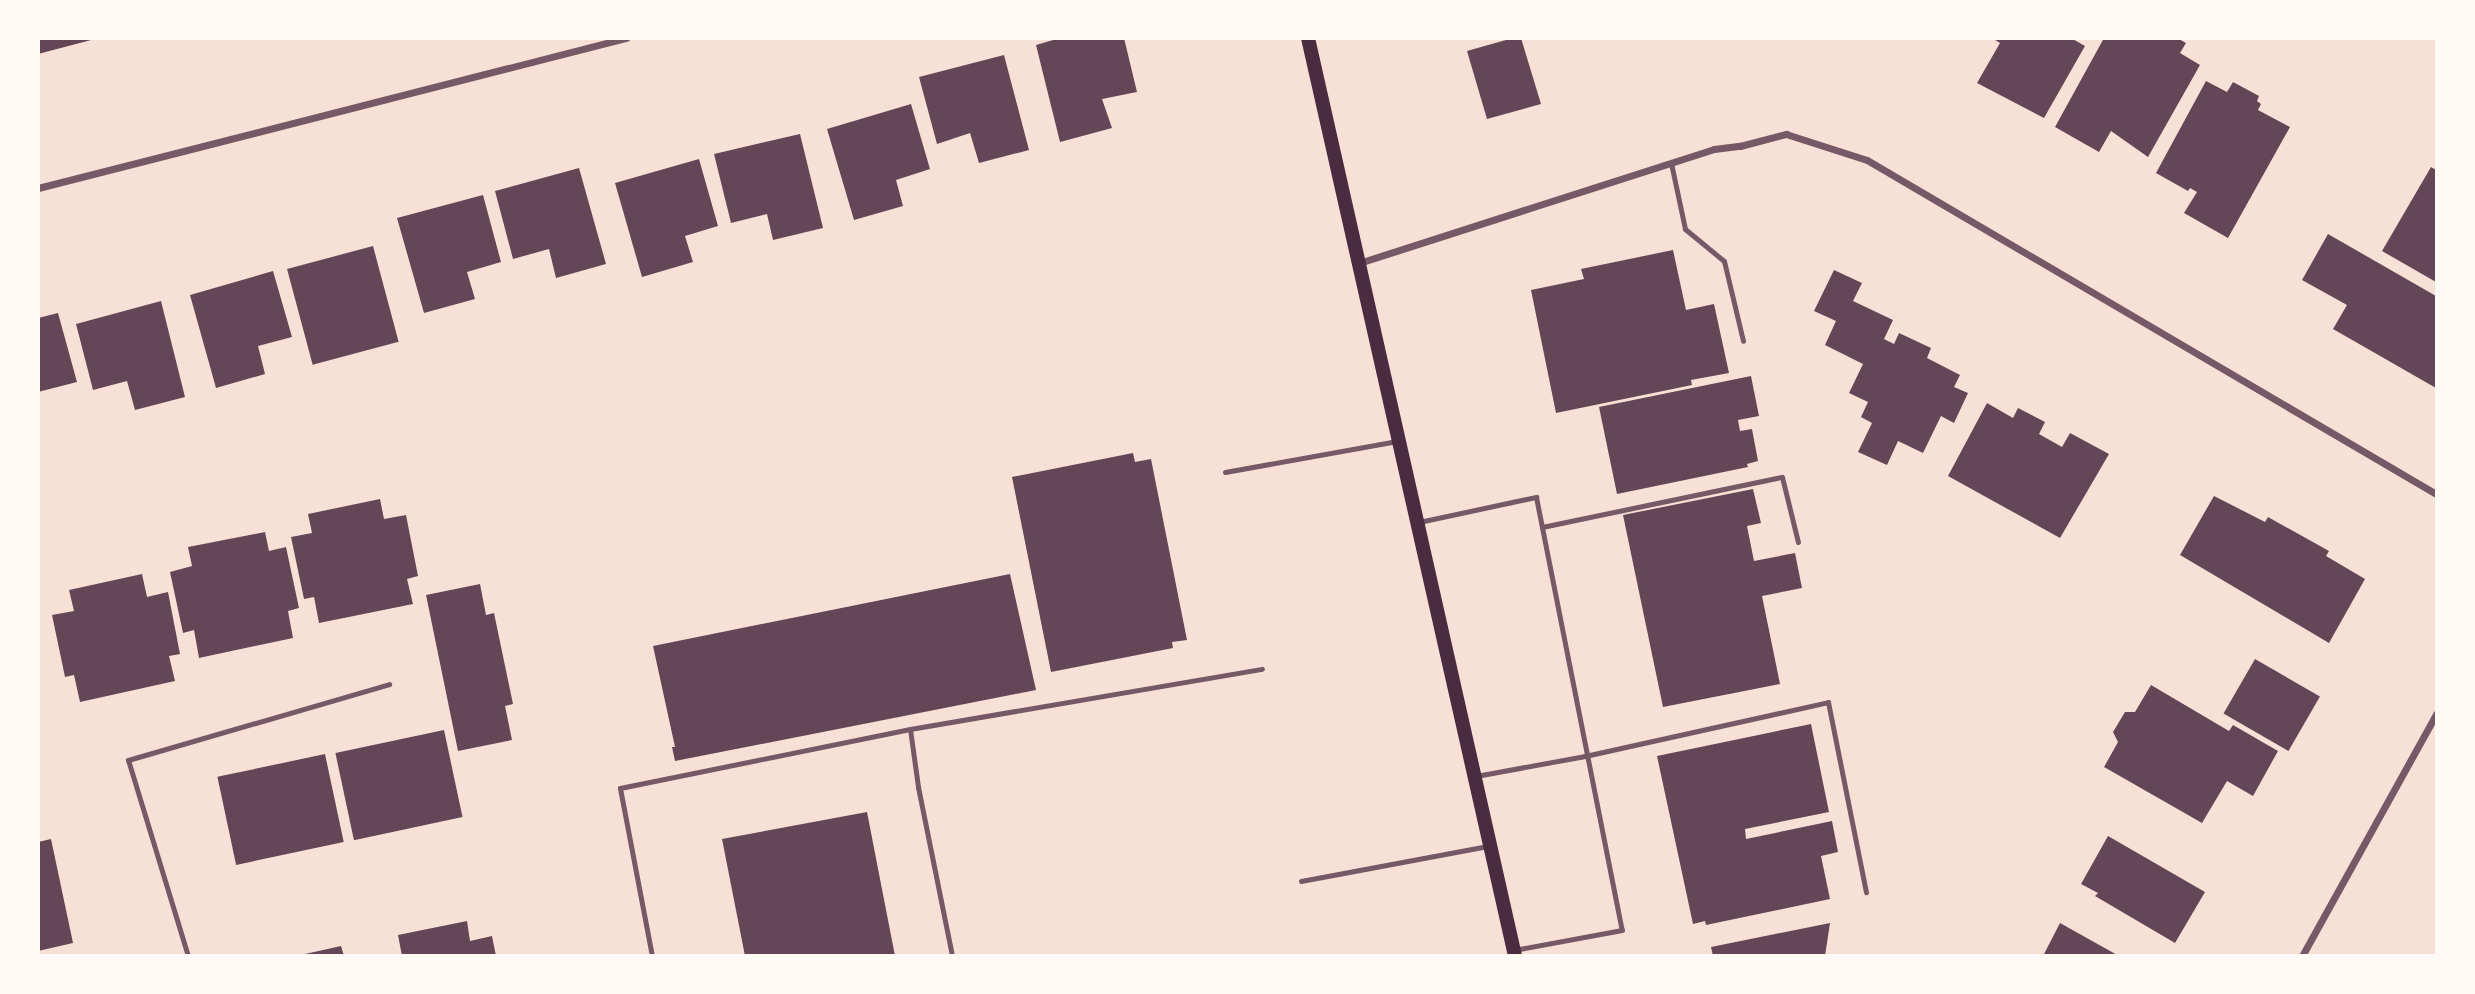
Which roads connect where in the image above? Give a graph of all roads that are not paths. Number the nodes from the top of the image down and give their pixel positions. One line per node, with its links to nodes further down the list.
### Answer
1 (626, 38): 4 (street)
2 (1308, 38): 5 (main road)
3 (1671, 163): 5 (street); 6 (lane); 9 (street)
4 (38, 188)
5 (1359, 263): 7 (main road)
6 (1743, 341)
7 (1399, 440): 8 (lane); 10 (main road)
8 (1225, 472)
9 (2437, 494)
10 (1418, 522): 11 (lane); 18 (main road)
11 (1542, 527): 12 (lane); 17 (lane)
12 (1798, 542)
13 (1262, 669): 16 (lane)
14 (389, 684): 23 (lane)
15 (2437, 714): 26 (street)
16 (910, 729): 24 (lane); 25 (lane)
17 (1585, 756): 18 (lane); 21 (lane); 22 (lane)
18 (1475, 776): 19 (main road)
19 (1491, 846): 20 (lane); 22 (main road)
20 (1301, 881)
21 (1866, 892)
22 (1514, 953)
23 (188, 956)
24 (652, 956)
25 (952, 956)
26 (2302, 956)

